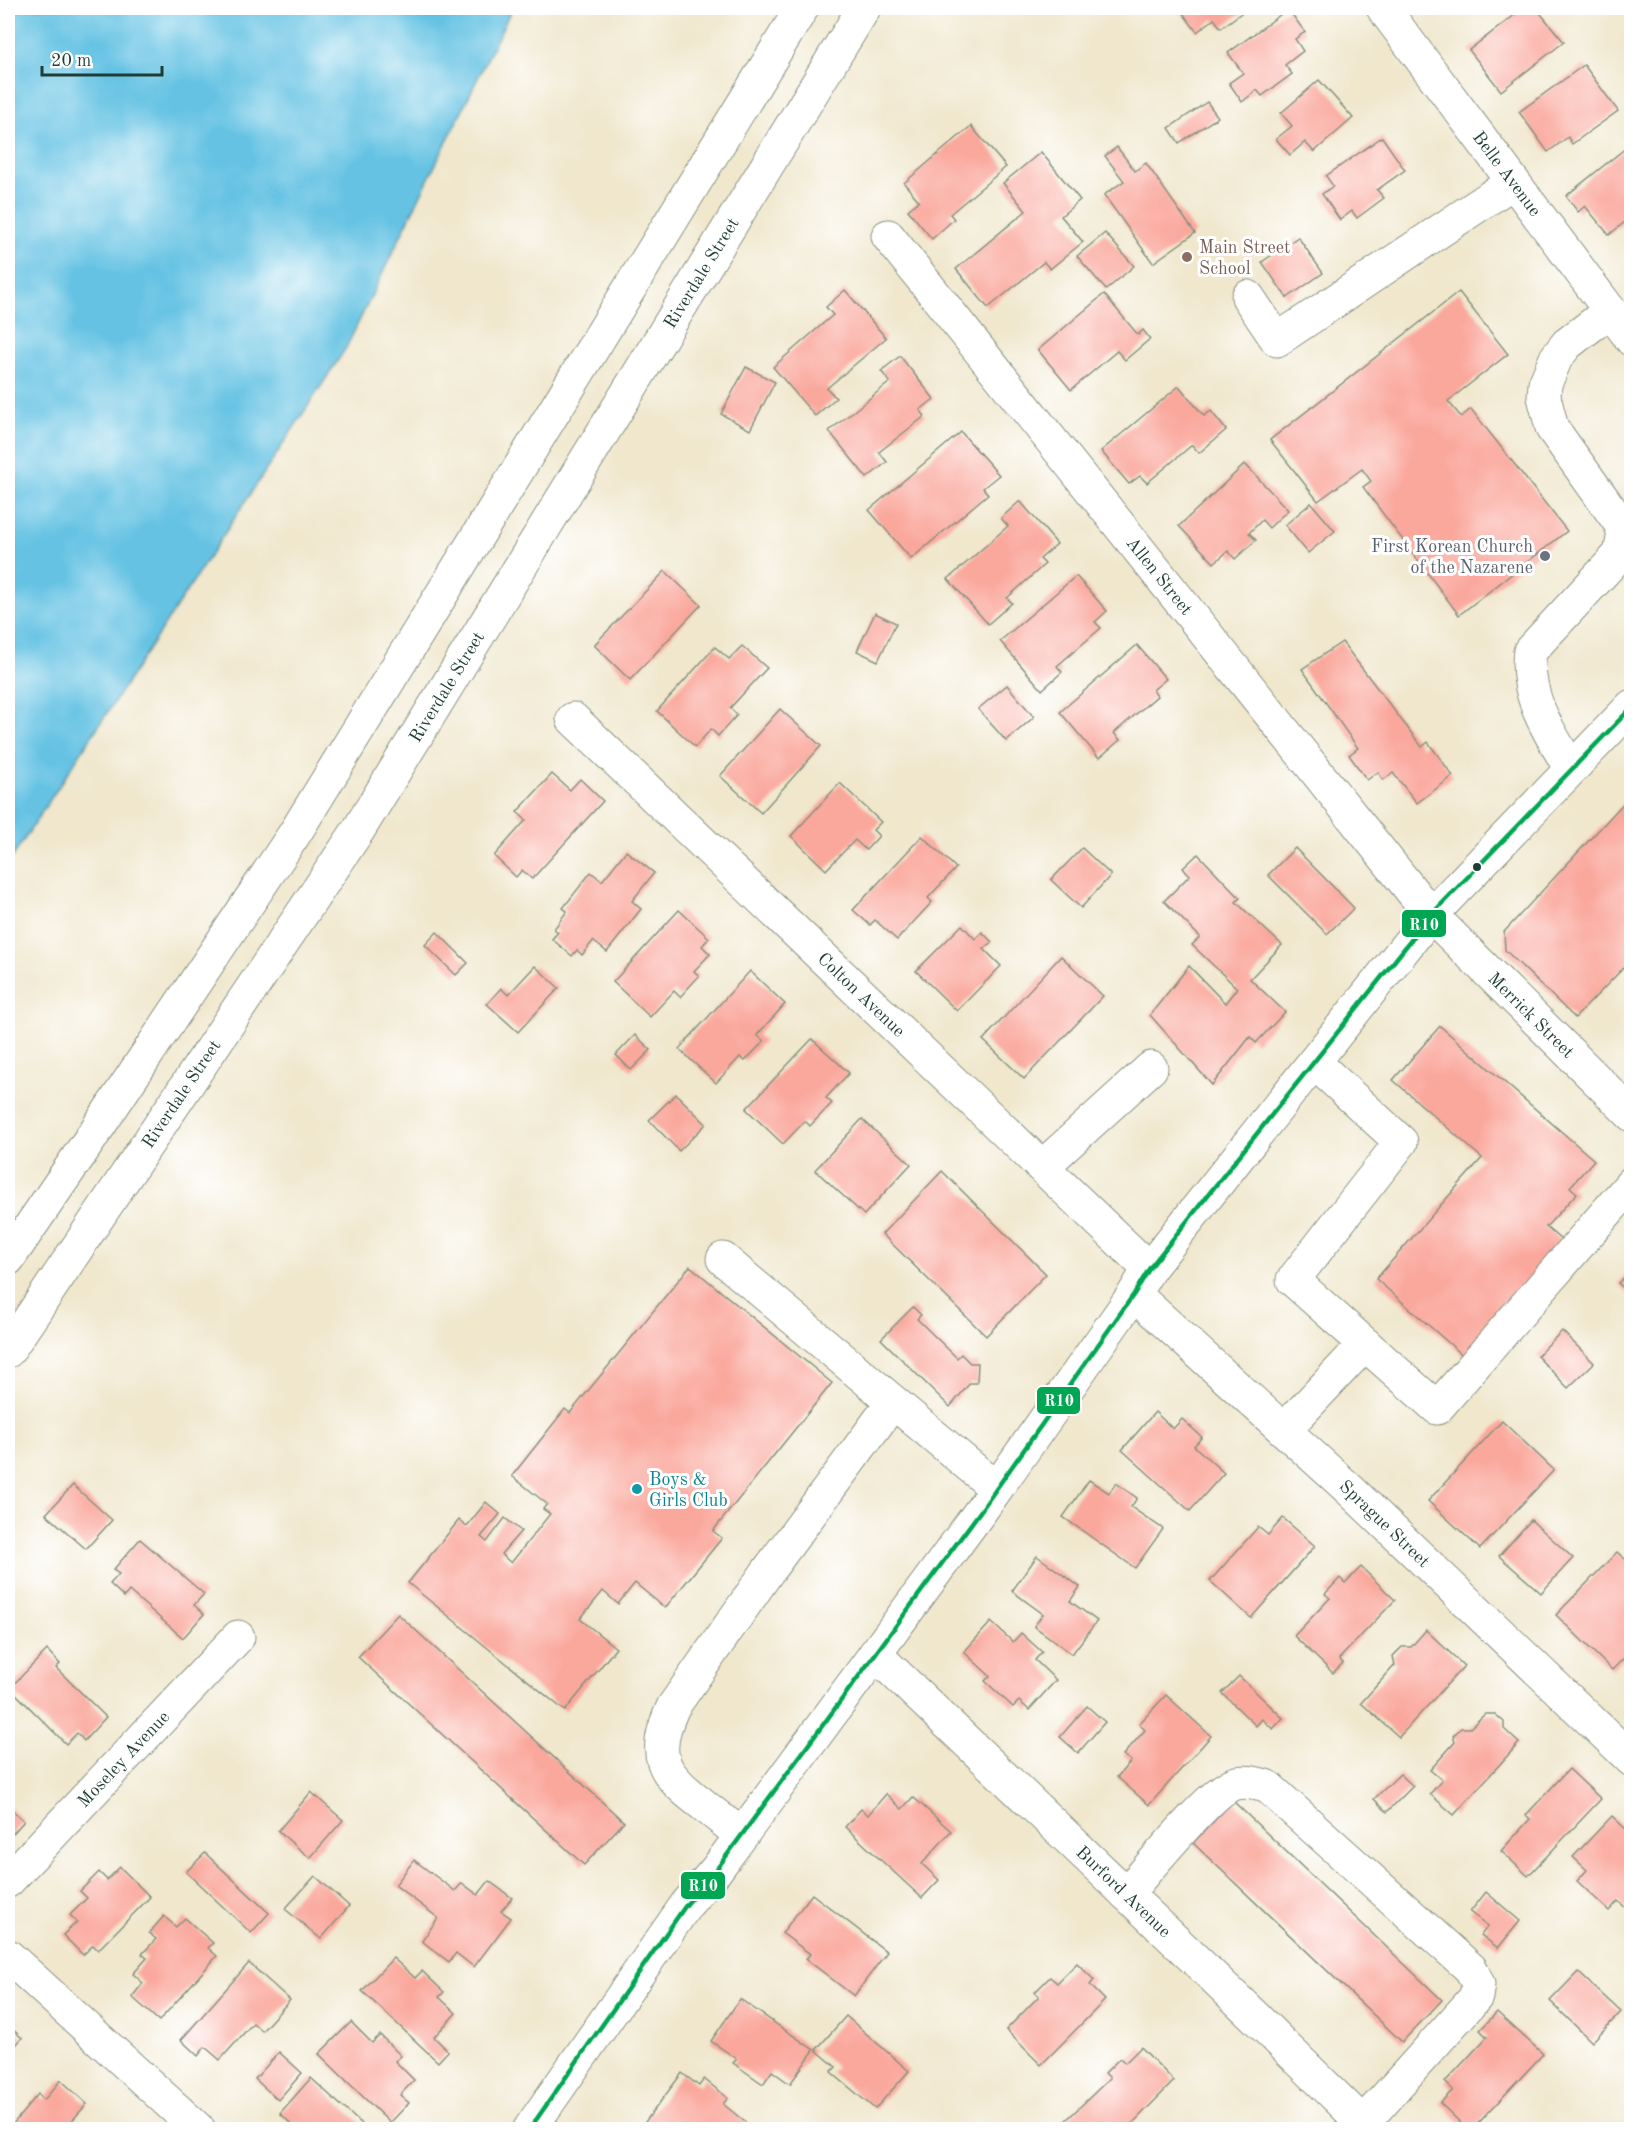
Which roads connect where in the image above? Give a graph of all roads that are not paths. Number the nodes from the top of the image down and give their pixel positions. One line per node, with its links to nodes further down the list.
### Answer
1 (802, 8): 18 (main road)
2 (864, 8): 22 (main road, Riverdale Street)
3 (1383, 8): 4 (main road, Belle Avenue)
4 (1514, 182): 6 (main road); 7 (main road, Belle Avenue)
5 (888, 236): 12 (main road, Allen Street)
6 (1248, 297)
7 (1610, 311): 8 (main road, Belle Avenue); 11 (main road)
8 (1632, 340)
9 (1632, 706): 11 (main road)
10 (573, 719): 16 (main road, Colton Avenue)
11 (1571, 769): 12 (main road)
12 (1431, 915): 13 (main road); 15 (main road, Merrick Street)
13 (1314, 1062): 20 (main road); 21 (main road)
14 (1151, 1068): 16 (main road)
15 (1632, 1115)
16 (1042, 1167): 20 (main road, Colton Avenue)
17 (1632, 1183): 21 (main road)
18 (8, 1259)
19 (723, 1259): 23 (main road)
20 (1141, 1282): 24 (main road, Sprague Street); 25 (main road)
21 (1365, 1344): 24 (main road)
22 (8, 1351)
23 (893, 1402): 25 (main road); 29 (main road)
24 (1284, 1430): 28 (main road, Sprague Street)
25 (996, 1488): 27 (main road)
26 (238, 1637): 30 (main road, Moseley Avenue)
27 (875, 1654): 29 (main road); 31 (main road, Burford Avenue)
28 (1632, 1760)
29 (742, 1835): 35 (main road)
30 (8, 1881)
31 (1126, 1894): 33 (main road, Burford Avenue); 33 (main road)
32 (8, 1956): 34 (main road)
33 (1367, 2126)
34 (200, 2130)
35 (529, 2130)

